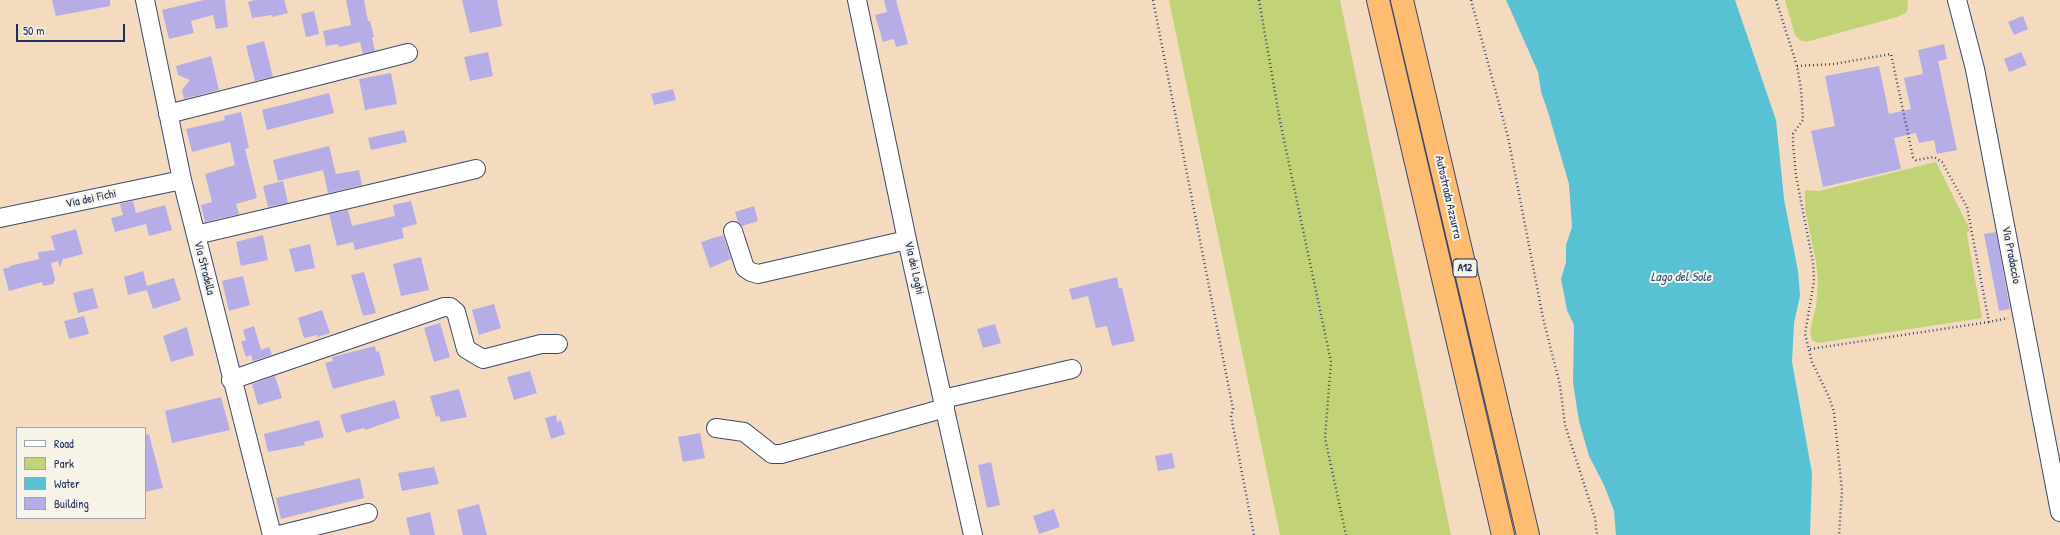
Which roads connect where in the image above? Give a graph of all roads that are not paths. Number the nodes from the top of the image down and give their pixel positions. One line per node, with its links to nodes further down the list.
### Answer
1 (145, 0): 7 (street, Via Stradella)
2 (857, 0): 13 (street, Via dei Loghi)
3 (1378, 0): 24 (highway, Autostrada Azzurra / A12)
4 (1402, 0): 25 (highway, Autostrada Azzurra / A12)
5 (1957, 0): 19 (street, Via Pradaccio)
6 (408, 53): 7 (street)
7 (168, 114): 9 (street, Via Stradella)
8 (476, 169): 12 (street)
9 (182, 180): 10 (street, Via dei Fichi); 12 (street, Via Stradella)
10 (0, 218)
11 (733, 231): 13 (street)
12 (196, 235): 16 (street, Via Stradella)
13 (907, 240): 17 (street, Via dei Loghi)
14 (558, 344): 16 (street)
15 (1072, 369): 17 (street)
16 (232, 380): 21 (street, Via Stradella)
17 (944, 404): 18 (street); 23 (street, Via dei Loghi)
18 (716, 428)
19 (2060, 512)
20 (368, 514): 22 (street)
21 (272, 535)
22 (278, 535)
23 (973, 535)
24 (1503, 535)
25 (1528, 535)

